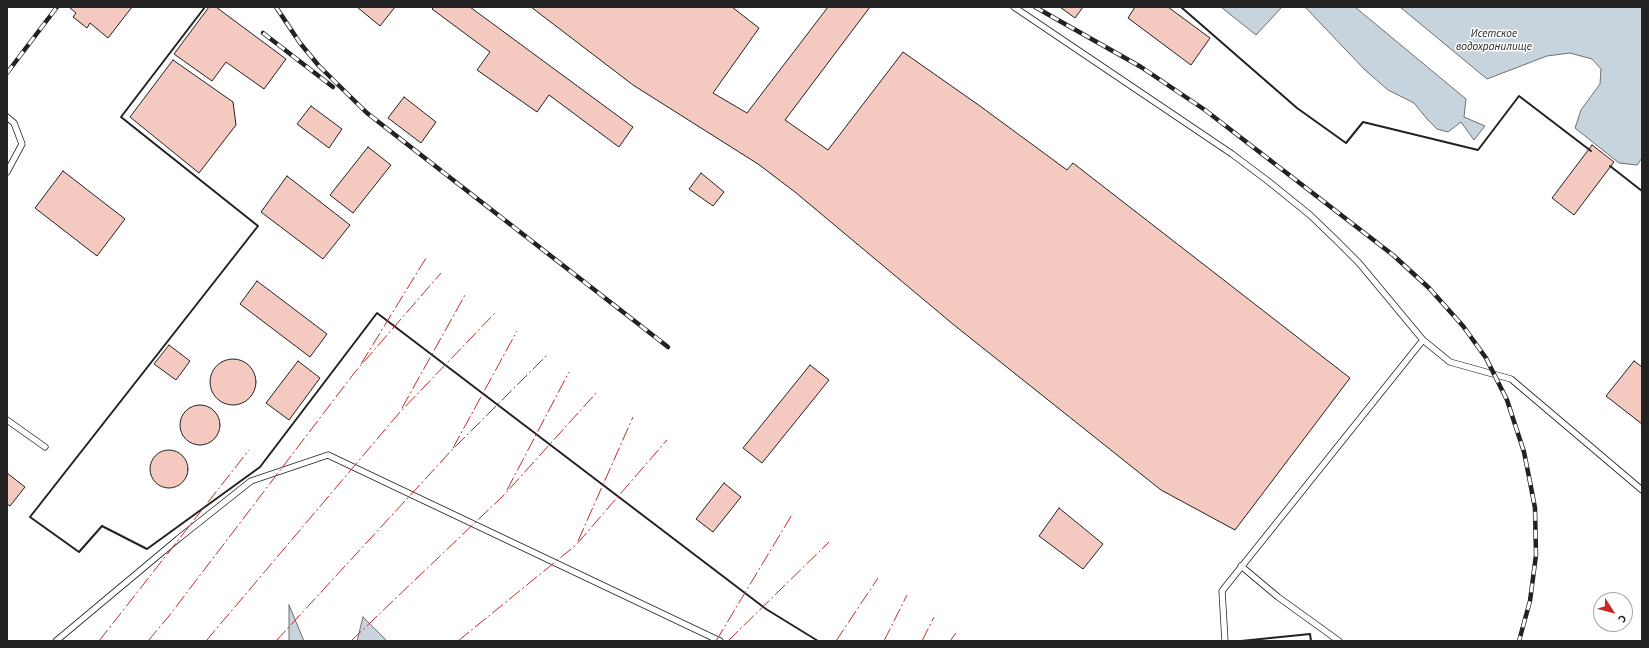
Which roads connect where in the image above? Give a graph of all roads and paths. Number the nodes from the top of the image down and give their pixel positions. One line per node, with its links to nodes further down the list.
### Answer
1 (1014, 7): 4 (lane)
2 (7, 117): 3 (lane)
3 (7, 172)
4 (1423, 340): 7 (lane); 8 (lane)
5 (7, 420): 6 (lane)
6 (45, 447)
7 (1642, 490)
8 (1241, 566): 11 (lane); 12 (lane)
9 (56, 641): 10 (lane)
10 (720, 641)
11 (1225, 641)
12 (1339, 641)

